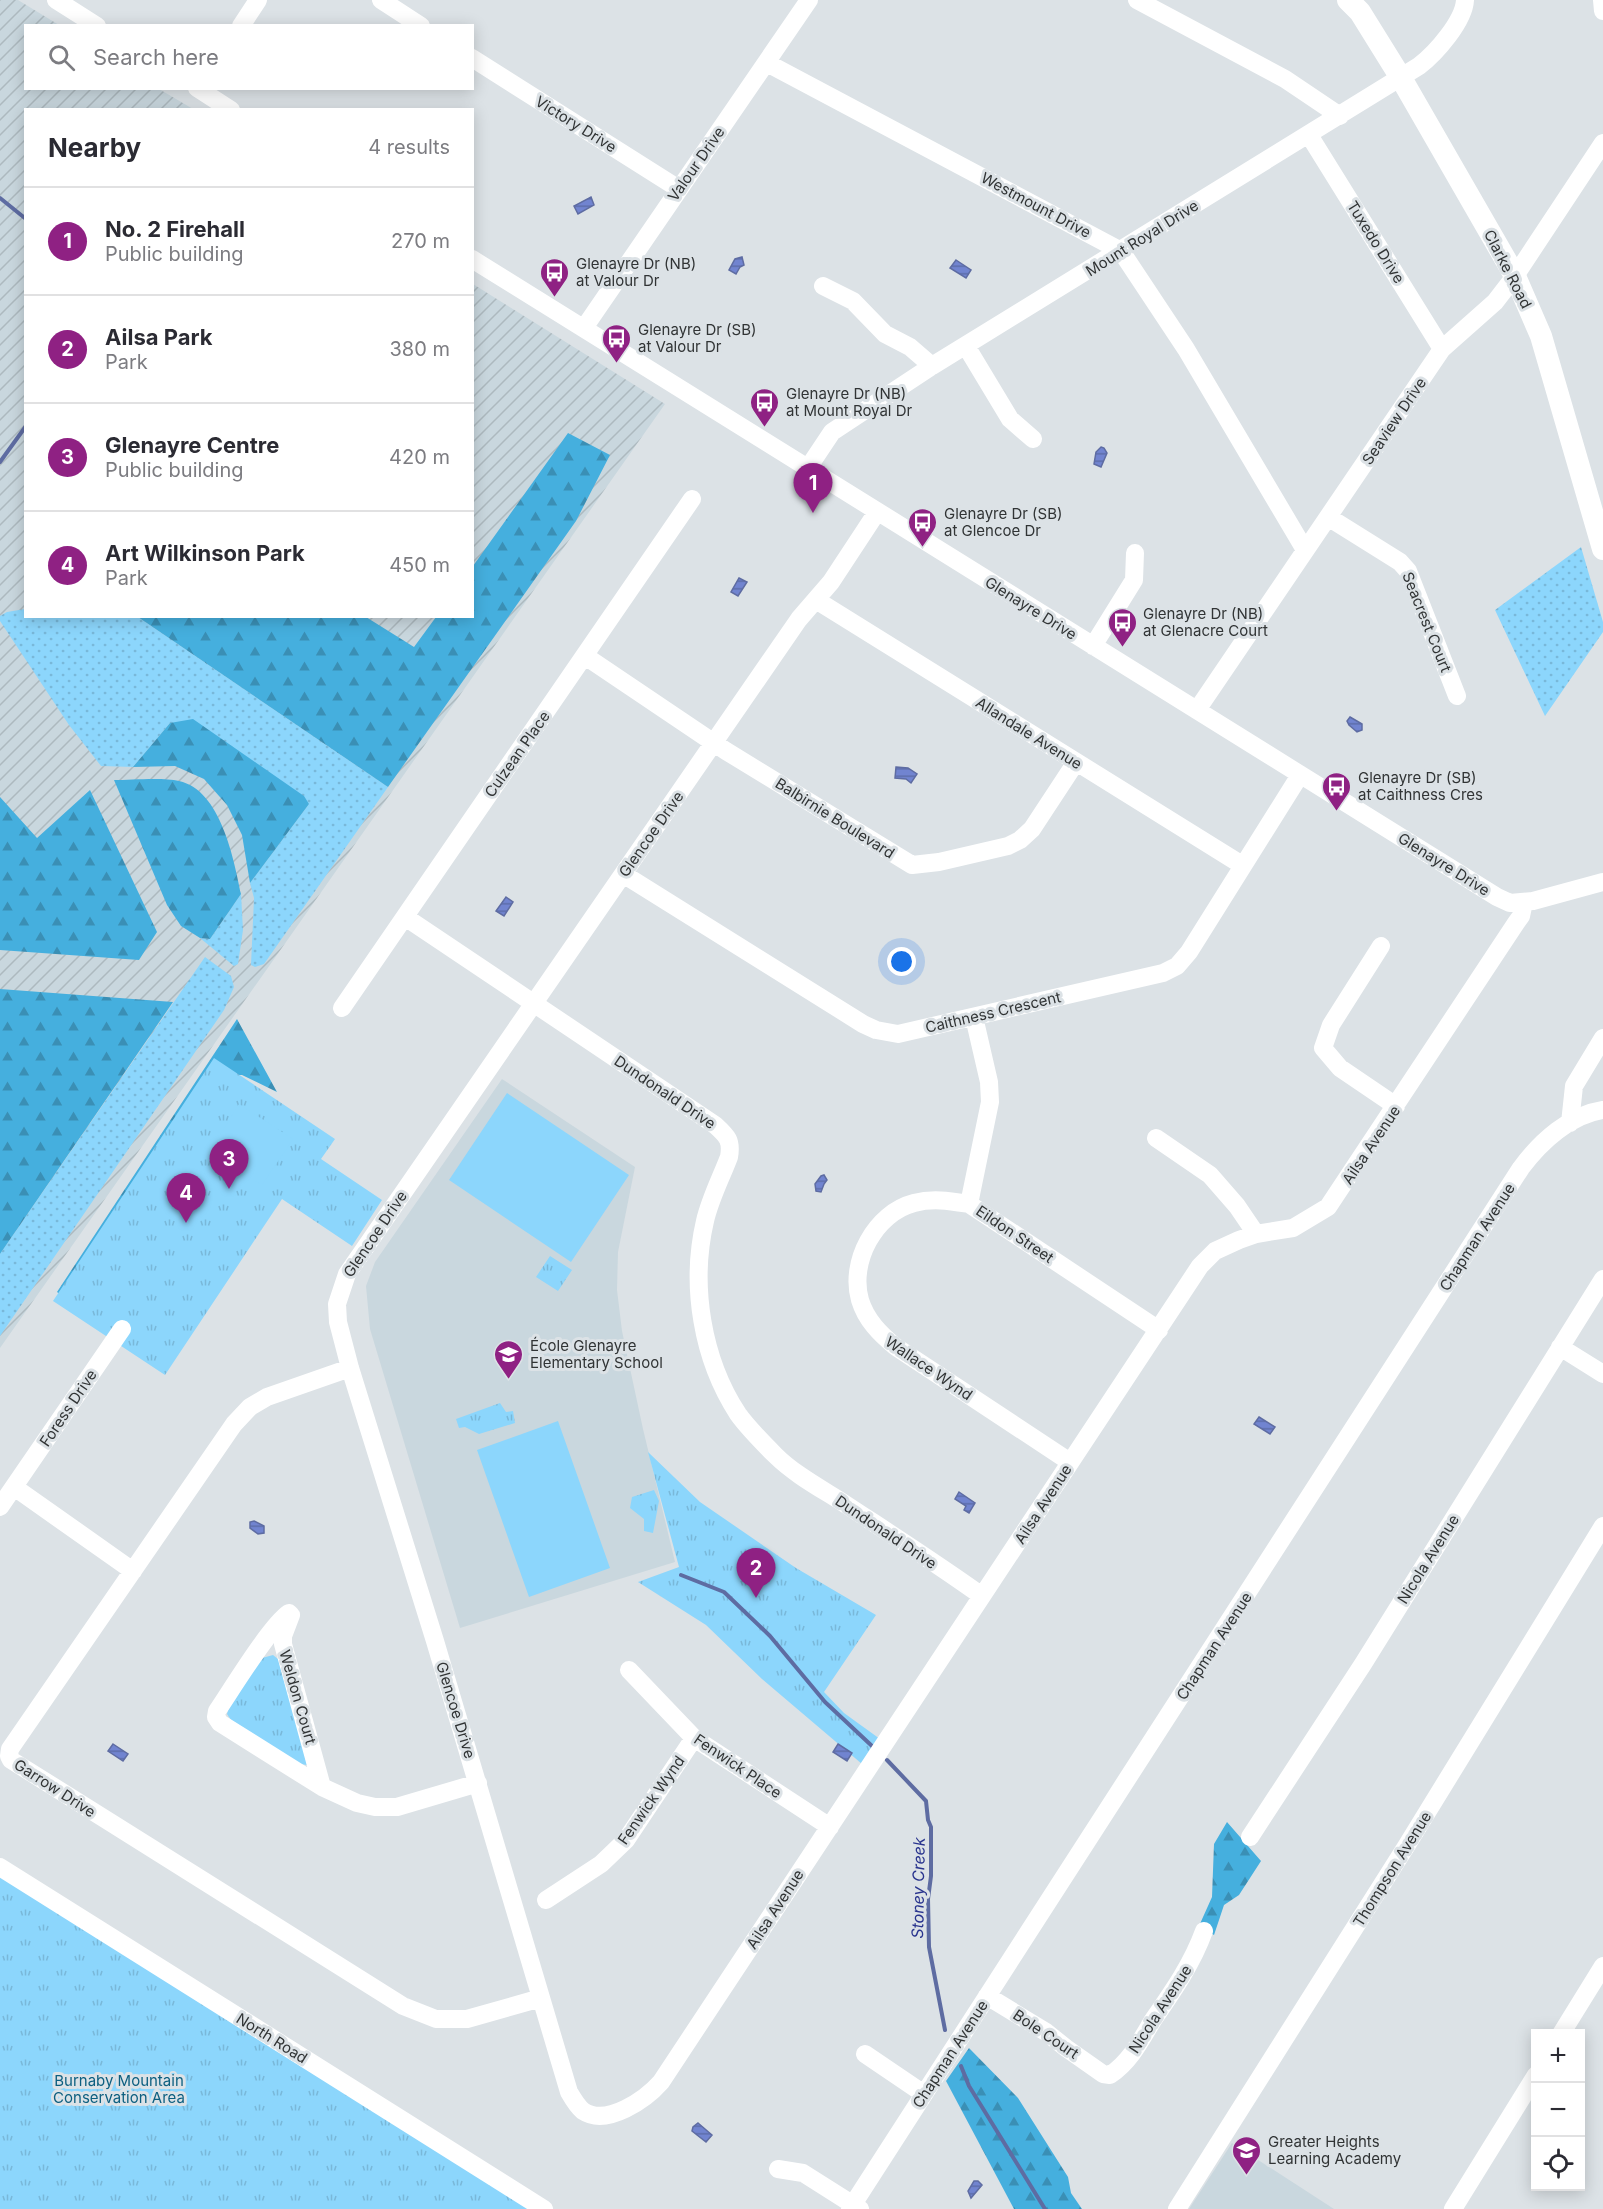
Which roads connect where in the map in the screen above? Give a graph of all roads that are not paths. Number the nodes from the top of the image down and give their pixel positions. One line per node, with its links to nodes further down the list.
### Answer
1 (56, 0): 10 (street)
2 (258, 0): 11 (street)
3 (381, 0): 12 (street)
4 (809, 0): 14 (street, Valour Drive)
5 (1137, 0): 18 (street)
6 (1465, 0): 15 (street, Mount Royal Drive)
7 (1602, 0): 9 (street)
8 (1355, 4): 15 (main road, Clarke Road)
9 (1603, 11)
10 (94, 24)
11 (241, 24)
12 (418, 24)
13 (474, 59): 21 (street, Victory Drive)
14 (767, 63): 21 (street, Valour Drive); 22 (street, Westmount Drive)
15 (1401, 78): 18 (street, Mount Royal Drive); 24 (main road, Clarke Road)
16 (199, 90): 17 (street)
17 (228, 108)
18 (1340, 116): 19 (street, Mount Royal Drive)
19 (1309, 135): 22 (street, Mount Royal Drive); 28 (street, Tuxedo Drive)
20 (1603, 143): 24 (street, Seaview Drive)
21 (679, 189): 26 (street, Valour Drive)
22 (1121, 251): 27 (street, Mount Royal Drive); 36 (street, Westmount Drive)
23 (474, 260): 26 (street, Glenayre Drive)
24 (1515, 276): 28 (street, Seaview Drive); 35 (main road, Clarke Road)
25 (823, 286): 29 (street)
26 (584, 328): 31 (street, Glenayre Drive)
27 (966, 346): 29 (street, Mount Royal Drive); 30 (street)
28 (1442, 349): 34 (street, Seaview Drive)
29 (932, 366): 31 (street, Mount Royal Drive)
30 (1033, 439)
31 (808, 468): 33 (street, Glenayre Drive)
32 (692, 500): 40 (street, Culzean Place)
33 (877, 512): 38 (street, Glencoe Drive); 39 (street, Glenayre Drive)
34 (1328, 517): 36 (street, Seaview Drive); 41 (street, Seacrest Court)
35 (1603, 549)
36 (1305, 550): 42 (street, Seaview Drive)
37 (1135, 553): 39 (street)
38 (816, 600): 43 (street, Glencoe Drive); 44 (street, Allandale Avenue)
39 (1093, 646): 42 (street, Glenayre Drive)
40 (585, 656): 43 (street, Balbirnie Boulevard); 50 (street, Culzean Place)
41 (1457, 696)
42 (1197, 710): 45 (street, Glenayre Drive)
43 (714, 743): 44 (street, Balbirnie Boulevard); 47 (street, Glencoe Drive)
44 (1076, 762): 46 (street, Allandale Avenue)
45 (1300, 775): 46 (street, Caithness Crescent); 49 (street, Glenayre Drive)
46 (1242, 865): 54 (street, Caithness Crescent)
47 (623, 874): 52 (street, Glencoe Drive); 54 (street, Caithness Crescent)
48 (1603, 882): 49 (street, Glenayre Drive)
49 (1524, 902): 56 (street, Ailsa Avenue)
50 (405, 916): 52 (street, Dundonald Drive); 53 (street, Culzean Place)
51 (1382, 946): 56 (street)
52 (533, 1004): 66 (street, Glencoe Drive); 73 (street, Dundonald Drive)
53 (342, 1008)
54 (974, 1017): 60 (street, Eildon Street)
55 (1603, 1038): 58 (street)
56 (1396, 1106): 61 (street, Ailsa Avenue)
57 (1603, 1110): 58 (street, Chapman Avenue)
58 (1570, 1123): 84 (street, Chapman Avenue)
59 (1156, 1138): 61 (street)
60 (969, 1204): 64 (street, Eildon Street); 68 (street, Wallace Wynd)
61 (1256, 1234): 64 (street, Ailsa Avenue)
62 (1603, 1279): 65 (street, Nicola Avenue)
63 (122, 1329): 69 (street, Foress Drive)
64 (1159, 1330): 68 (street, Ailsa Avenue)
65 (1560, 1347): 67 (street); 79 (street, Nicola Avenue)
66 (350, 1368): 72 (street, Garrow Drive); 76 (street, Glencoe Drive)
67 (1603, 1374)
68 (1070, 1462): 73 (street, Ailsa Avenue)
69 (14, 1487): 70 (street, Foress Drive); 72 (street)
70 (0, 1507)
71 (1603, 1526): 95 (street, Thompson Avenue)
72 (133, 1570): 85 (street, Garrow Drive)
73 (982, 1596): 78 (street, Ailsa Avenue)
74 (629, 1670): 75 (street, Fenwick Place)
75 (694, 1738): 78 (street, Fenwick Place); 81 (street, Fenwick Wynd)
76 (478, 1783): 77 (street, Weldon Court); 85 (street, Glencoe Drive)
77 (322, 1787): 77 (street, Weldon Court)
78 (830, 1827): 91 (street, Ailsa Avenue)
79 (1250, 1837)
80 (0, 1867): 94 (street, North Road)
81 (546, 1900)
82 (1204, 1931): 88 (street, Nicola Avenue)
83 (1603, 1966): 86 (street)
84 (987, 1996): 88 (street, Bole Court); 90 (street, Chapman Avenue)
85 (541, 1998): 91 (street, Glencoe Drive)
86 (1564, 2029)
87 (865, 2054): 90 (street)
88 (1103, 2074)
89 (1531, 2083): 96 (street)
90 (924, 2094): 93 (street, Chapman Avenue)
91 (576, 2104)
92 (778, 2169): 93 (street)
93 (854, 2208)
94 (544, 2209)
95 (1177, 2209)
96 (1453, 2209)

